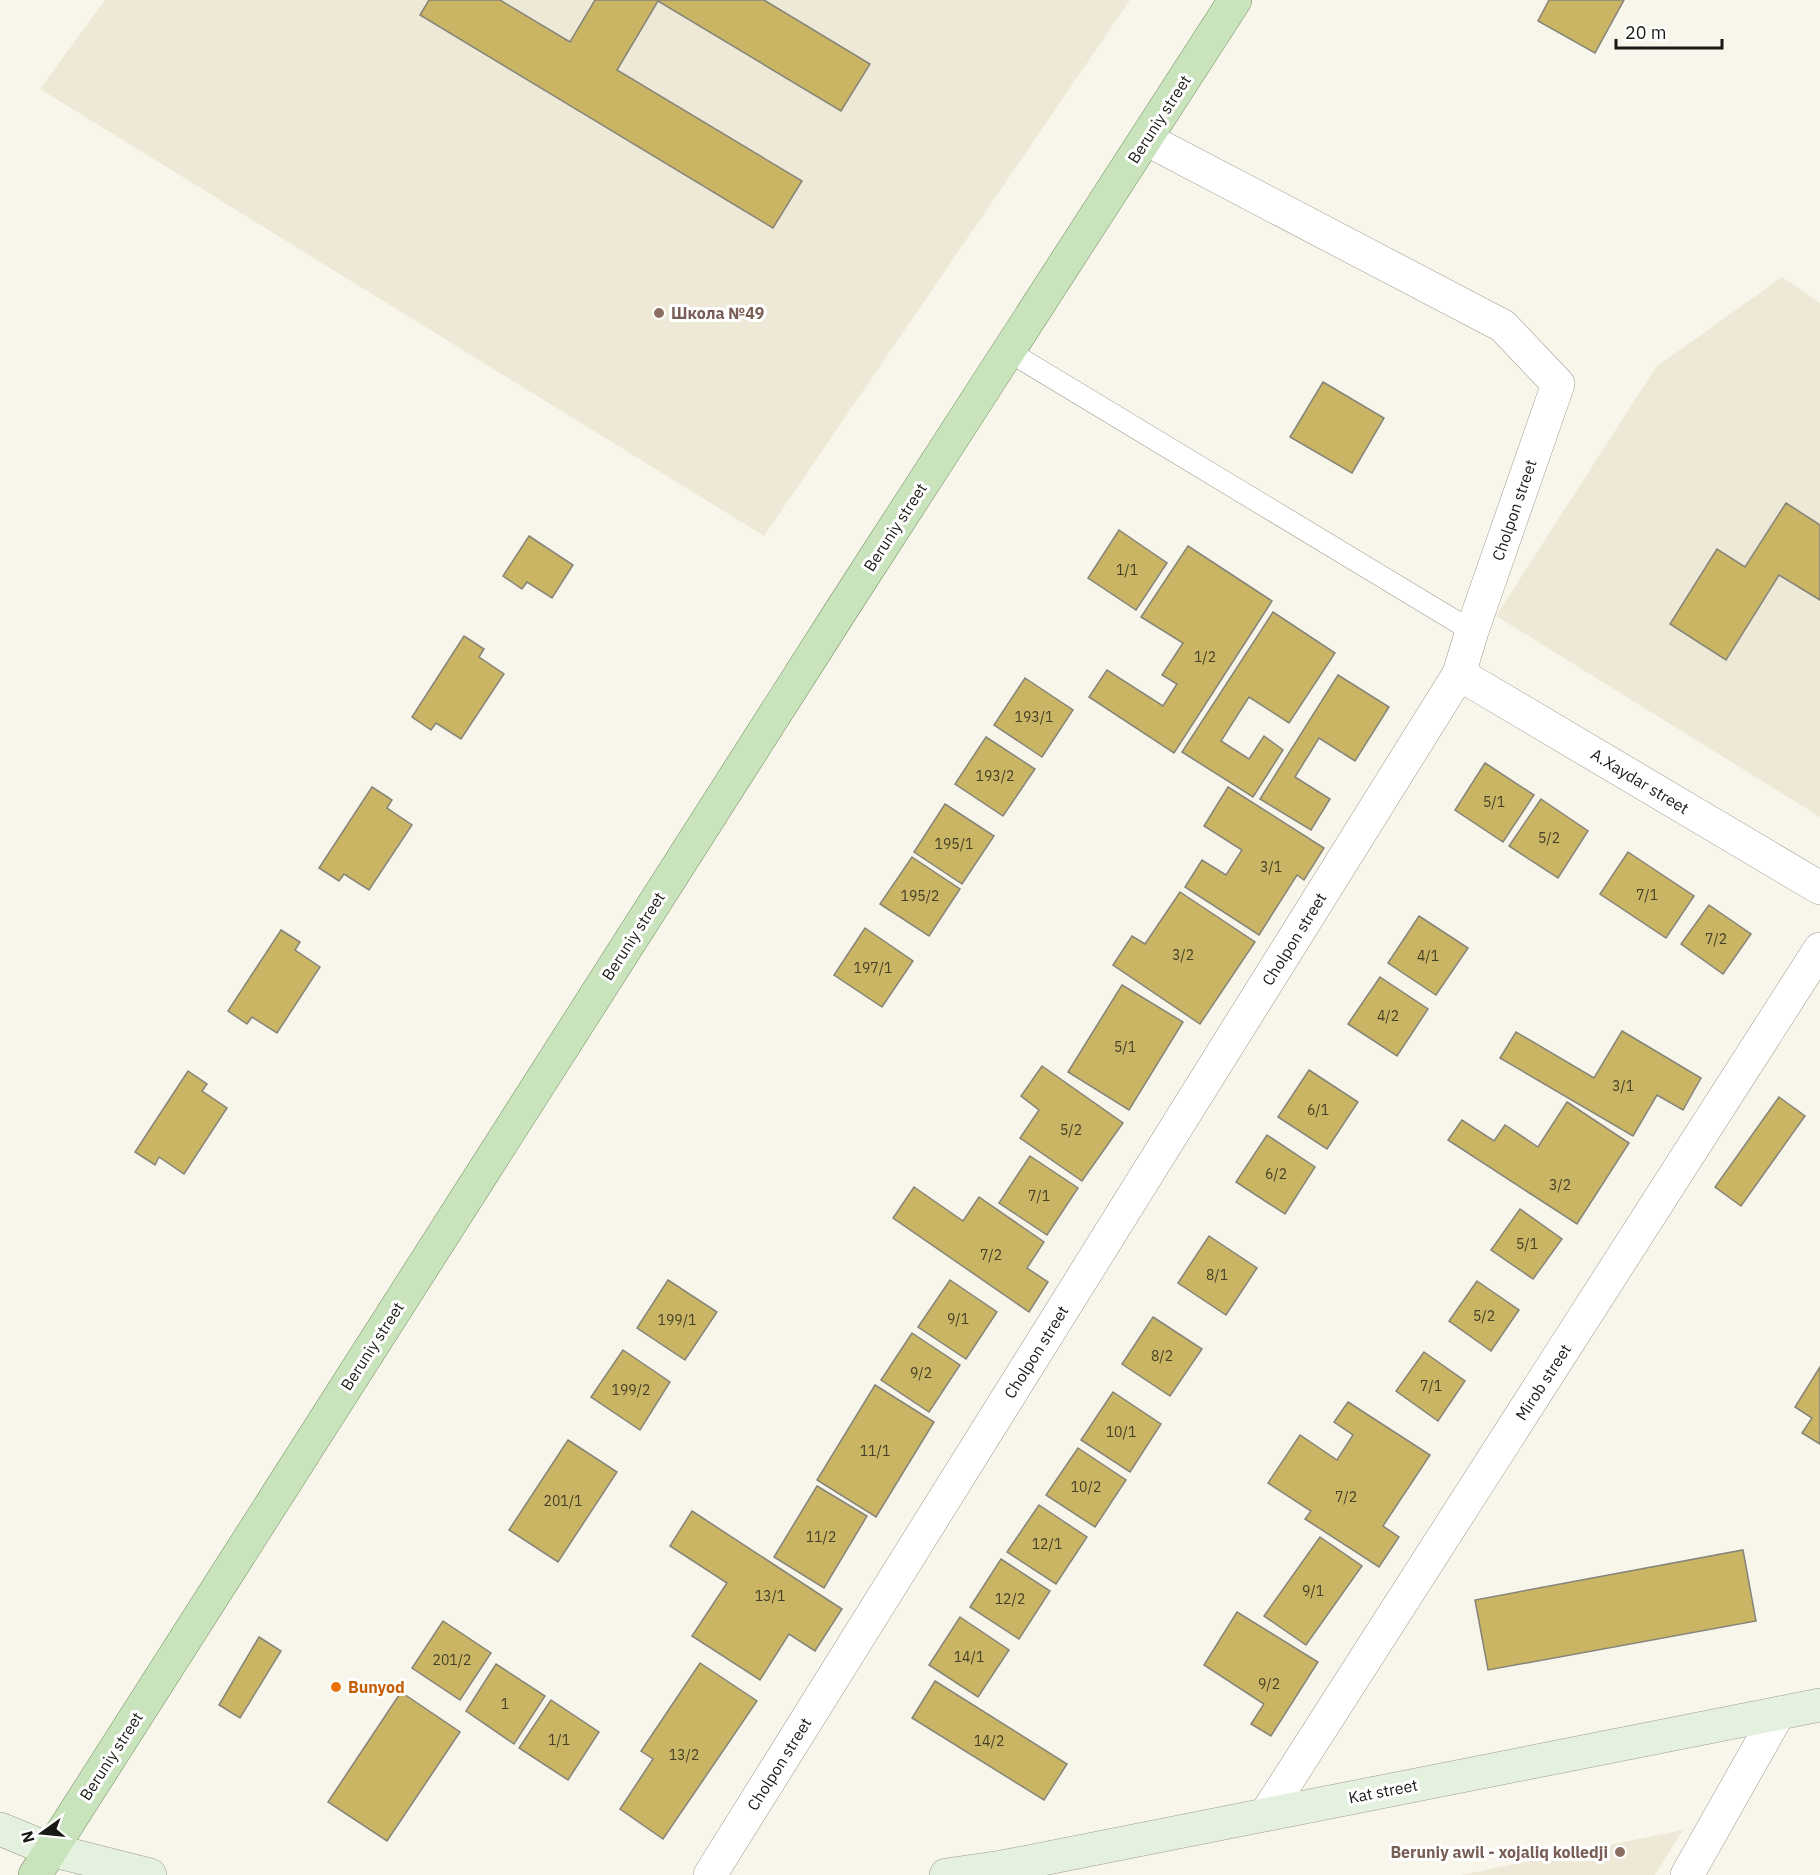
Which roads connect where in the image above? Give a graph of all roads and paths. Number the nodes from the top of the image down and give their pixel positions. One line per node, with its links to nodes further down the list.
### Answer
1 (1235, 0): 2 (main road, Beruniy street)
2 (1146, 139): 3 (main road, Beruniy street); 4 (street, Cholpon street)
3 (1008, 351): 4 (lane); 12 (main road, Beruniy street)
4 (1472, 631): 5 (street, Cholpon street)
5 (1459, 674): 6 (street, A.Xaydar street); 14 (street, Cholpon street)
6 (1820, 888)
7 (1820, 949): 10 (street, Mirob street)
8 (1820, 1705): 9 (street, Kat street)
9 (1778, 1714): 10 (street, Kat street); 16 (street)
10 (1266, 1814): 15 (street, Kat street)
11 (0, 1829): 12 (street)
12 (43, 1862): 13 (street)
13 (150, 1875)
14 (710, 1875)
15 (946, 1875)
16 (1687, 1875)

